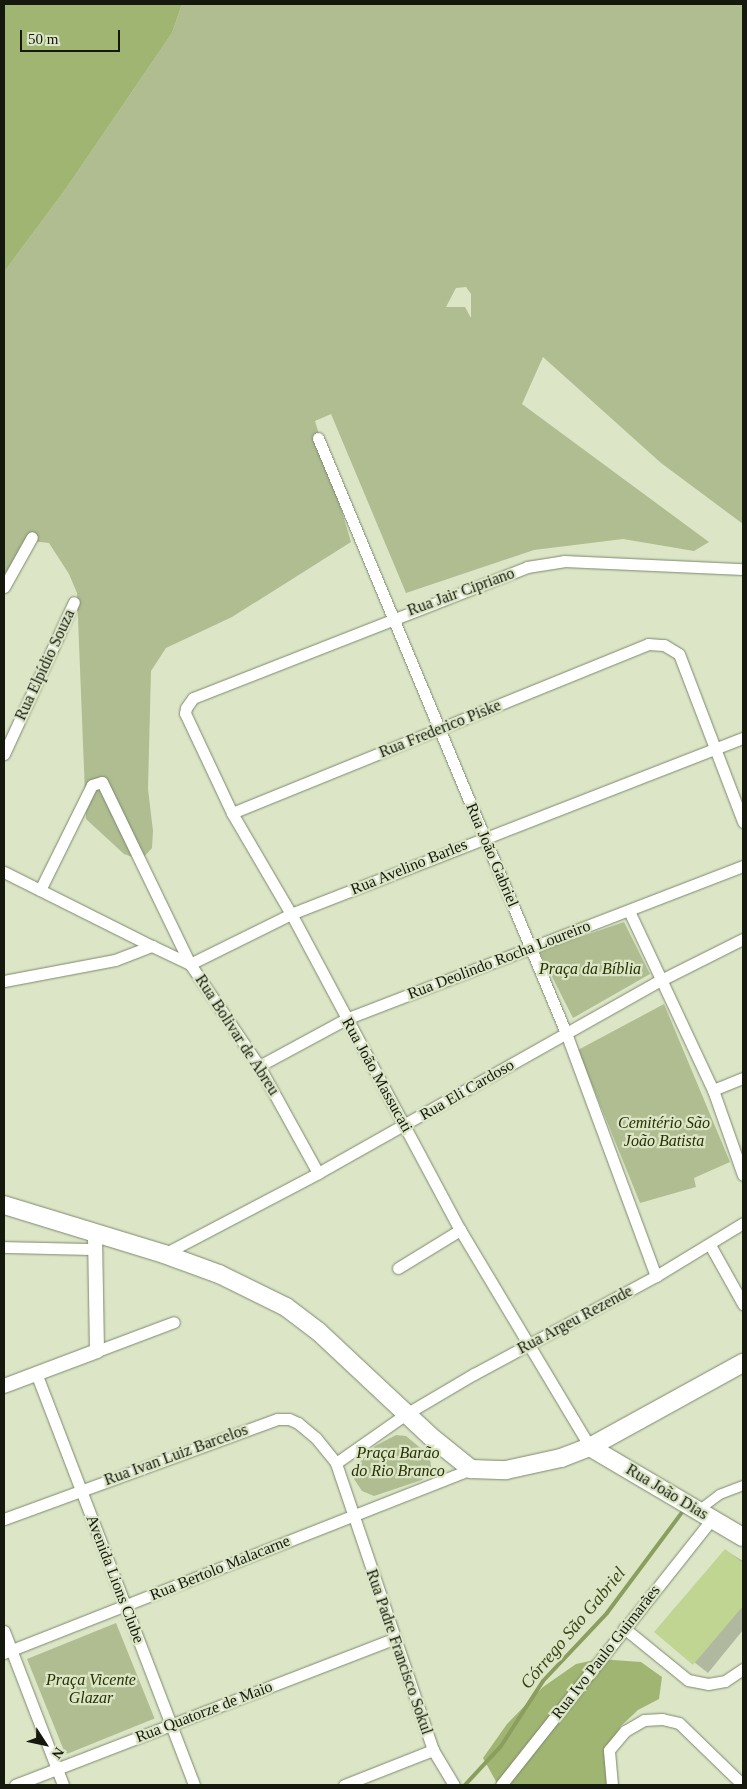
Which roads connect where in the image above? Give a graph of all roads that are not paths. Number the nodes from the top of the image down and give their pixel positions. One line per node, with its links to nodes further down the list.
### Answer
1 (318, 438): 6 (street, Rua João Gabriel)
2 (32, 537): 4 (street)
3 (743, 569): 6 (street, Rua Jair Cipriano)
4 (4, 587)
5 (74, 602): 11 (street, Rua Elpídio Souza)
6 (393, 617): 7 (street, Rua Jair Cipriano); 8 (street, Rua João Gabriel)
7 (193, 698): 12 (street, Rua João Massucati)
8 (439, 729): 10 (street, Rua Frederico Piske); 12 (street, Rua Frederico Piske); 14 (street, Rua João Gabriel)
9 (743, 738): 10 (street, Rua Avelino Barles)
10 (718, 749): 13 (street); 14 (street, Rua Avelino Barles)
11 (4, 754)
12 (232, 813): 19 (street, Rua João Massucati)
13 (743, 822)
14 (484, 837): 19 (street, Rua Avelino Barles); 22 (street, Rua João Gabriel)
15 (743, 866): 18 (street, Rua Deolindo Rocha Loureiro)
16 (4, 872): 17 (street, Rua Bolivar de Abreu)
17 (40, 890): 21 (street, Rua Bolivar de Abreu); 23 (street)
18 (629, 911): 22 (street, Rua Deolindo Rocha Loureiro); 25 (street)
19 (291, 914): 23 (street, Rua Avelino Barles); 26 (street, Rua João Massucati)
20 (743, 939): 25 (street, Rua Eli Cardoso)
21 (152, 946): 23 (street, Rua Bolivar de Abreu); 24 (street)
22 (530, 946): 26 (street, Rua Deolindo Rocha Loureiro); 27 (street, Rua João Gabriel)
23 (190, 964): 28 (street, Rua Bolivar de Abreu)
24 (4, 981)
25 (659, 981): 27 (street, Rua Eli Cardoso); 30 (street)
26 (346, 1019): 28 (street, Rua Deolindo Rocha Loureiro); 31 (street, Rua João Massucati)
27 (566, 1033): 31 (street, Rua Eli Cardoso); 42 (street, Rua João Gabriel)
28 (260, 1066): 32 (street, Rua Bolivar de Abreu)
29 (743, 1078): 30 (street)
30 (713, 1090): 33 (street)
31 (406, 1126): 32 (street, Rua Eli Cardoso); 36 (street, Rua João Massucati)
32 (318, 1174): 40 (street, Rua Eli Cardoso)
33 (743, 1175)
34 (4, 1205): 37 (main road)
35 (743, 1224): 38 (street, Rua Argeu Rezende)
36 (460, 1230): 41 (street); 45 (street, Rua João Massucati)
37 (95, 1242): 39 (street); 40 (main road); 46 (street)
38 (710, 1245): 42 (street, Rua Argeu Rezende); 43 (street)
39 (4, 1247)
40 (164, 1254): 50 (main road)
41 (398, 1268)
42 (656, 1276): 45 (street, Rua Argeu Rezende)
43 (743, 1304)
44 (174, 1322): 46 (street)
45 (528, 1345): 50 (street, Rua Argeu Rezende); 51 (street, Rua João Massucati)
46 (97, 1351): 48 (street)
47 (743, 1363): 51 (main road)
48 (36, 1373): 49 (street); 55 (street, Avenida Lions Clube)
49 (4, 1386)
50 (406, 1414): 52 (street); 53 (main road)
51 (590, 1447): 53 (main road); 57 (main road, Rua João Dias)
52 (336, 1463): 55 (street, Rua Ivan Luiz Barcelos); 56 (street)
53 (471, 1469): 56 (street)
54 (743, 1485): 57 (street)
55 (80, 1489): 58 (street, Rua Ivan Luiz Barcelos); 60 (street, Avenida Lions Clube)
56 (353, 1514): 60 (street, Rua Bertolo Malacarne); 63 (street, Rua Padre Francisco Sokul)
57 (705, 1515): 59 (main road, Rua João Dias); 61 (street, Rua Ivo Paulo Guimarães)
58 (4, 1519)
59 (743, 1538)
60 (125, 1606): 64 (street, Rua Bertolo Malacarne); 66 (street, Avenida Lions Clube)
61 (624, 1628): 65 (street); 74 (street, Rua Ivo Paulo Guimarães)
62 (4, 1631): 64 (street)
63 (393, 1639): 66 (street, Rua Quatorze de Maio); 67 (street, Rua Padre Francisco Sokul)
64 (8, 1651): 68 (street)
65 (743, 1669)
66 (173, 1724): 68 (street, Rua Quatorze de Maio); 71 (street, Avenida Lions Clube)
67 (434, 1750): 72 (street); 73 (street, Rua Padre Francisco Sokul)
68 (57, 1770): 69 (street, Rua Quatorze de Maio); 70 (street)
69 (15, 1785)
70 (63, 1785)
71 (194, 1785)
72 (344, 1785)
73 (454, 1785)
74 (501, 1785)
75 (612, 1785): 76 (street)
76 (743, 1785)

